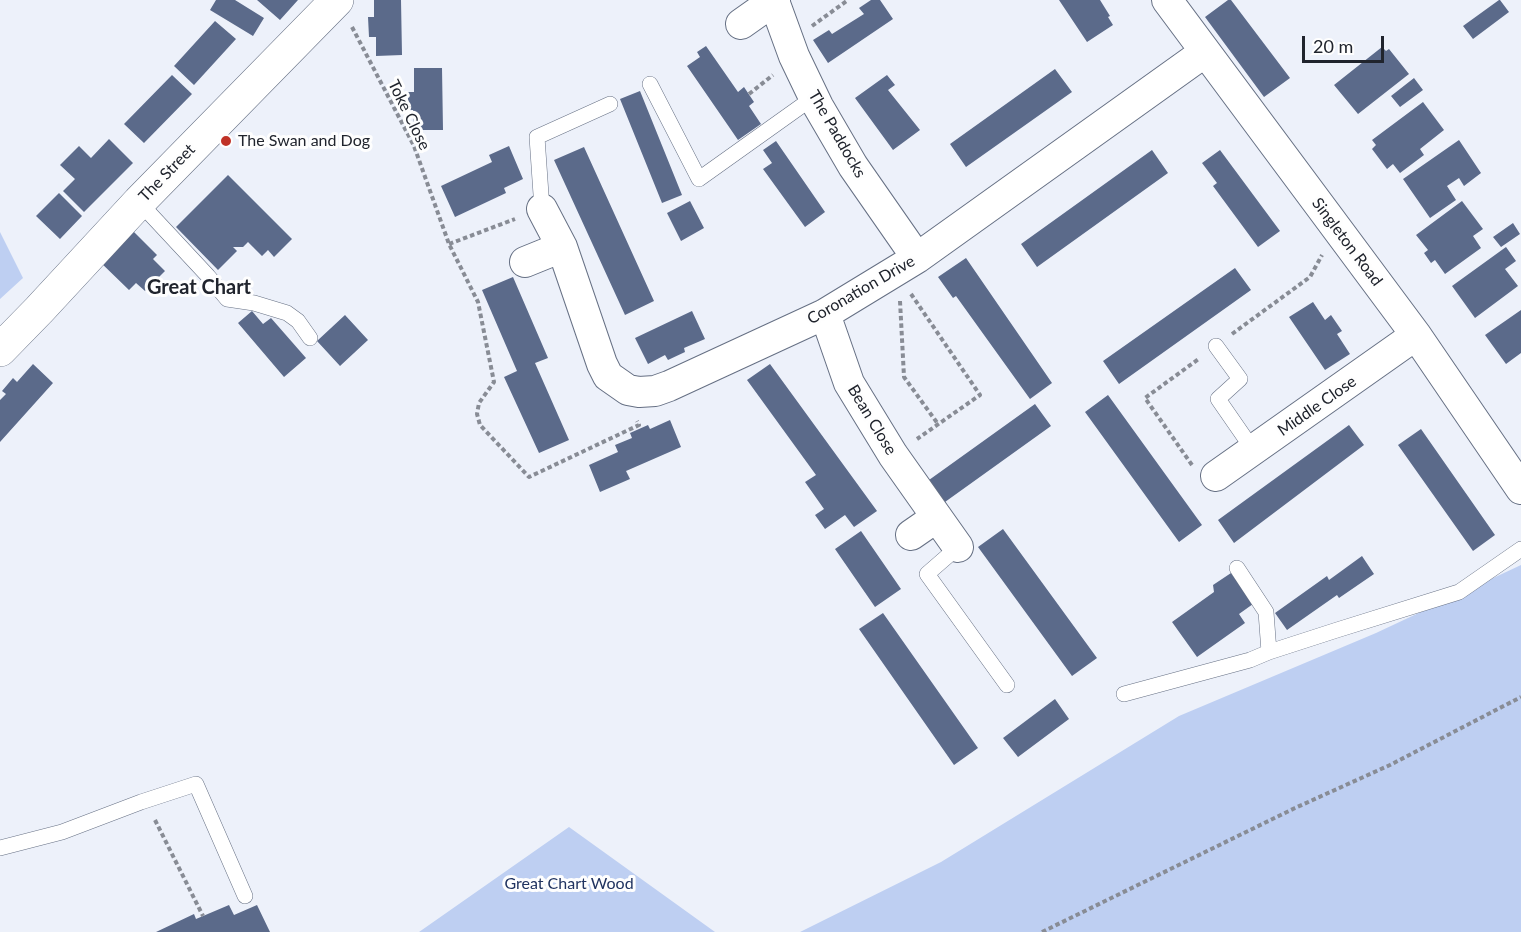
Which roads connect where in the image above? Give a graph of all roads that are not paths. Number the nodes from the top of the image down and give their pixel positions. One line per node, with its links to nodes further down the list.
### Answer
1 (774, 0): 4 (street, The Paddocks); 7 (street, The Paddocks)
2 (1167, 0): 5 (street, Singleton Road)
3 (343, 10): 9 (street, The Street)
4 (741, 24)
5 (1205, 52): 13 (street, Coronation Drive); 15 (street, Singleton Road)
6 (650, 84): 7 (lane)
7 (814, 97): 13 (street, The Paddocks)
8 (610, 104): 10 (lane)
9 (138, 202): 16 (lane); 18 (street, The Street)
10 (542, 209): 11 (street)
11 (561, 247): 12 (street); 14 (street, Coronation Drive)
12 (525, 262)
13 (908, 274): 14 (street, Coronation Drive)
14 (825, 314): 22 (street, Bean Close)
15 (1416, 335): 19 (street, Middle Close); 21 (street, Singleton Road)
16 (310, 338)
17 (1216, 346): 19 (lane)
18 (0, 350)
19 (1254, 450): 20 (street, Middle Close)
20 (1216, 476)
21 (1521, 489)
22 (937, 517): 23 (street); 24 (street, Bean Close)
23 (911, 535)
24 (958, 547): 28 (lane)
25 (1521, 549): 27 (lane)
26 (1237, 568): 27 (lane)
27 (1269, 652): 29 (lane)
28 (1007, 685)
29 (1124, 694)
30 (0, 849): 31 (lane)
31 (245, 896)

